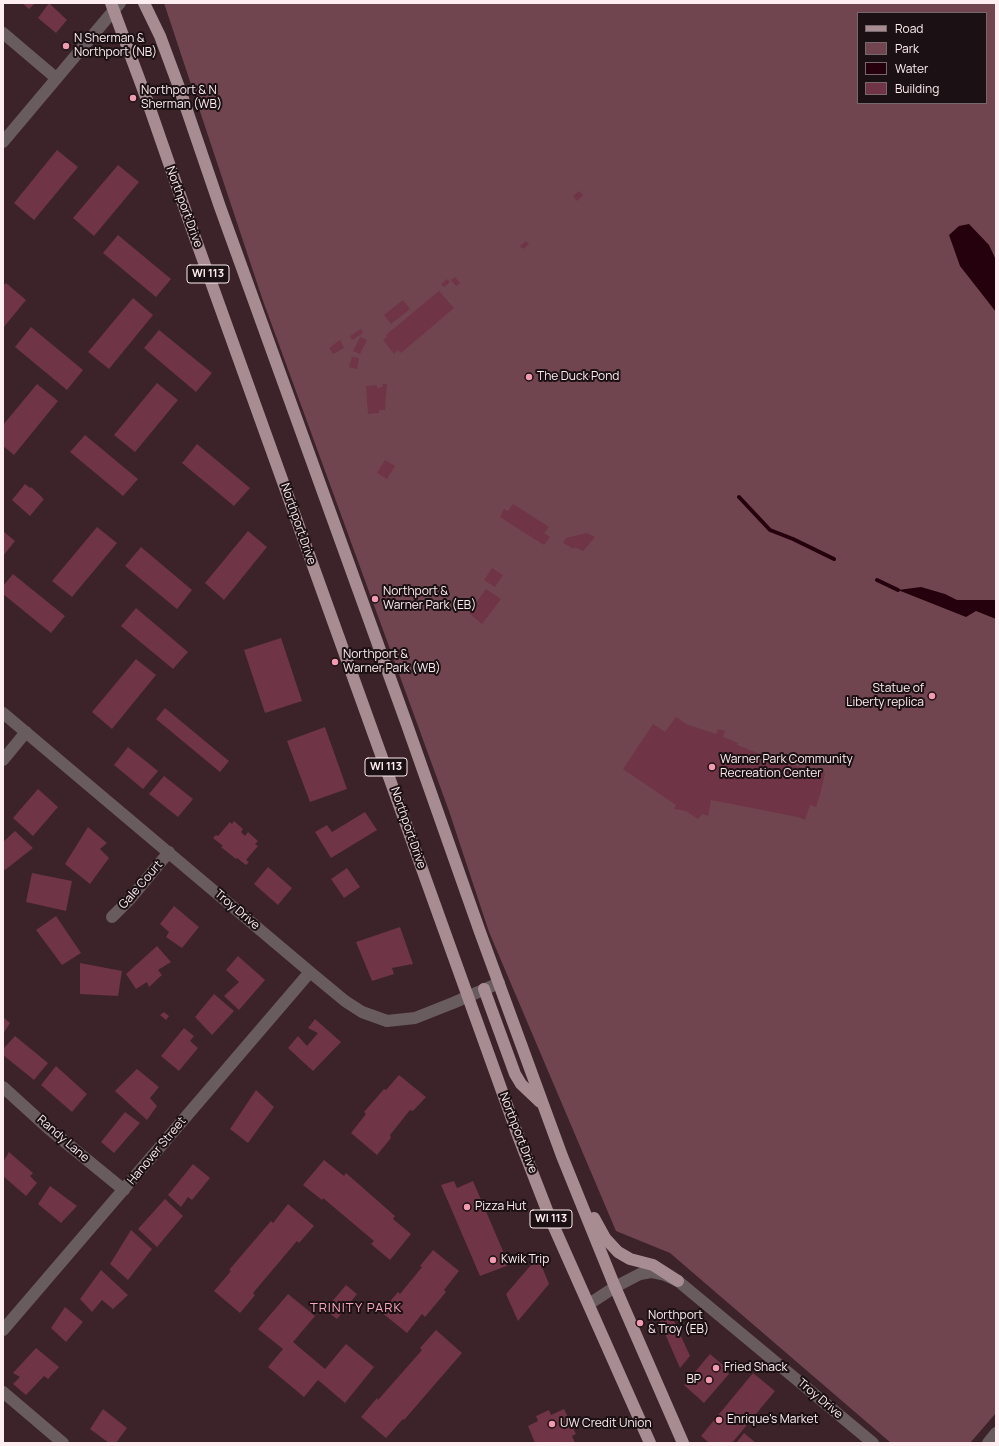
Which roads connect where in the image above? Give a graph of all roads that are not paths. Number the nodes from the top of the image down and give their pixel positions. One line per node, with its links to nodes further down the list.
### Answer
1 (144, 3): 12 (main road, WI 113)
2 (115, 5): 4 (street); 14 (main road, Northport Drive / WI 113)
3 (3, 33): 4 (street)
4 (56, 78): 5 (street)
5 (3, 142)
6 (3, 713): 7 (street, Troy Drive)
7 (26, 732): 8 (street); 9 (street, Troy Drive)
8 (3, 760)
9 (169, 852): 10 (street, Gale Court); 11 (street, Troy Drive)
10 (112, 917)
11 (310, 972): 14 (street, Troy Drive); 18 (street, Hanover Street)
12 (499, 983): 13 (street, Troy Drive); 16 (main road, WI 113)
13 (484, 989): 14 (street, Troy Drive); 16 (main road)
14 (468, 997): 21 (main road, Northport Drive / WI 113)
15 (3, 1087): 18 (street, Randy Lane)
16 (542, 1104): 17 (main road, WI 113)
17 (562, 1156): 19 (main road); 20 (main road, WI 113)
18 (124, 1190): 22 (street, Hanover Street)
19 (678, 1281): 20 (street, Troy Drive); 28 (street, Troy Drive)
20 (615, 1287): 21 (street, Troy Drive); 27 (main road, WI 113)
21 (589, 1304): 26 (main road, Northport Drive / WI 113)
22 (3, 1330)
23 (3, 1392): 25 (street)
24 (996, 1434): 29 (street)
25 (63, 1443)
26 (650, 1443)
27 (683, 1443)
28 (873, 1443)
29 (988, 1443)

